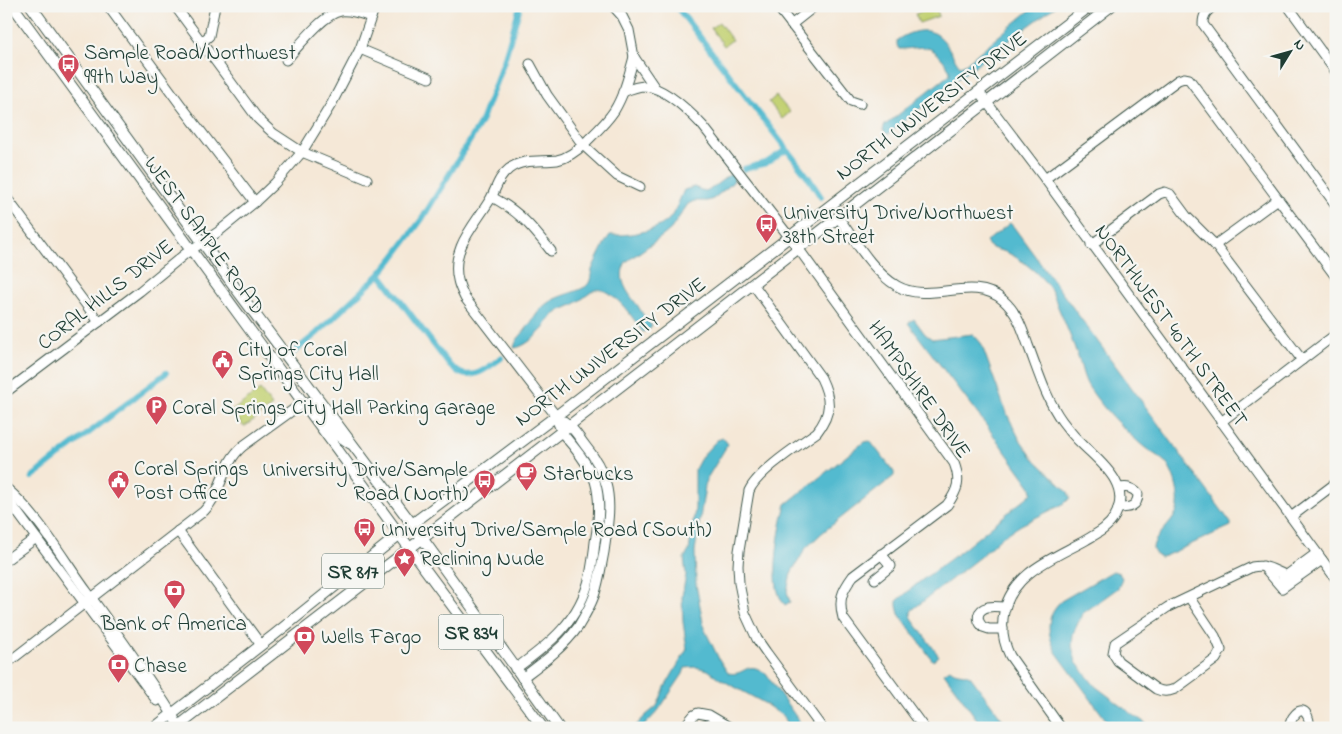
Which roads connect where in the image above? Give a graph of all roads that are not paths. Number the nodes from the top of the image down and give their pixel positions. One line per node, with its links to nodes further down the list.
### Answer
1 (13, 6): 16 (main road, WEST SAMPLE ROAD)
2 (31, 6): 24 (main road, WEST SAMPLE ROAD)
3 (108, 6): 40 (street)
4 (175, 6): 17 (street)
5 (215, 6): 17 (street)
6 (375, 6): 14 (street, CORAL HILLS DRIVE)
7 (613, 6): 19 (street)
8 (777, 6): 15 (street)
9 (815, 6): 15 (street)
10 (1090, 6): 27 (main road, NORTH UNIVERSITY DRIVE)
11 (1111, 6): 29 (main road, NORTH UNIVERSITY DRIVE)
12 (1213, 6): 41 (street)
13 (1288, 6): 22 (street)
14 (371, 17): 18 (street, CORAL HILLS DRIVE); 20 (street)
15 (791, 25): 30 (street)
16 (36, 36): 24 (main road); 28 (main road, WEST SAMPLE ROAD)
17 (202, 42): 33 (street)
18 (360, 49): 23 (street); 33 (street, CORAL HILLS DRIVE)
19 (634, 57): 25 (street); 26 (street)
20 (286, 60)
21 (530, 64): 32 (street)
22 (1336, 72)
23 (429, 78)
24 (88, 85): 31 (main road, WEST SAMPLE ROAD)
25 (655, 88): 26 (street); 43 (street, HAMPSHIRE DRIVE)
26 (623, 92): 32 (street)
27 (979, 92): 29 (street, NORTHWEST 40TH STREET); 43 (main road, NORTH UNIVERSITY DRIVE)
28 (78, 93): 31 (main road); 48 (main road, WEST SAMPLE ROAD)
29 (987, 102): 35 (street, NORTHWEST 40TH STREET); 42 (main road, NORTH UNIVERSITY DRIVE)
30 (860, 104)
31 (108, 112): 44 (main road, WEST SAMPLE ROAD)
32 (583, 145): 36 (street); 38 (street)
33 (302, 152): 34 (street); 40 (street, CORAL HILLS DRIVE)
34 (366, 179)
35 (1044, 179): 39 (street); 45 (street, NORTHWEST 40TH STREET)
36 (640, 187)
37 (6, 197): 52 (street)
38 (492, 197): 49 (street); 63 (street)
39 (1278, 199): 46 (street); 50 (street)
40 (255, 202): 44 (street, CORAL HILLS DRIVE)
41 (1336, 205)
42 (838, 217): 47 (main road, NORTH UNIVERSITY DRIVE); 70 (street)
43 (789, 236): 47 (street, HAMPSHIRE DRIVE); 54 (main road, NORTH UNIVERSITY DRIVE)
44 (203, 242): 48 (street, CORAL HILLS DRIVE); 61 (main road, WEST SAMPLE ROAD)
45 (1091, 244): 46 (street); 64 (street, NORTHWEST 40TH STREET)
46 (1215, 245): 59 (street)
47 (798, 248): 51 (main road, NORTH UNIVERSITY DRIVE); 83 (street, HAMPSHIRE DRIVE)
48 (192, 250): 52 (street, CORAL HILLS DRIVE); 57 (main road, WEST SAMPLE ROAD)
49 (551, 251)
50 (1336, 277)
51 (753, 284): 56 (main road, NORTH UNIVERSITY DRIVE); 114 (street)
52 (99, 322): 60 (street, CORAL HILLS DRIVE)
53 (1336, 334): 59 (street)
54 (659, 336): 55 (main road, NORTH UNIVERSITY DRIVE); 56 (main road)
55 (647, 346): 58 (main road); 63 (main road, NORTH UNIVERSITY DRIVE)
56 (669, 349): 58 (main road, NORTH UNIVERSITY DRIVE)
57 (270, 356): 61 (main road); 62 (main road, WEST SAMPLE ROAD)
58 (657, 358): 65 (main road, NORTH UNIVERSITY DRIVE)
59 (1302, 360): 64 (street)
60 (6, 392)
61 (314, 394): 66 (main road, WEST SAMPLE ROAD)
62 (304, 402): 66 (street); 78 (street); 79 (main road, WEST SAMPLE ROAD)
63 (556, 416): 65 (street); 77 (main road, NORTH UNIVERSITY DRIVE)
64 (1220, 422): 76 (street, NORTHWEST 40TH STREET)
65 (566, 428): 67 (street); 68 (street); 81 (main road, NORTH UNIVERSITY DRIVE)
66 (352, 446): 77 (main road, WEST SAMPLE ROAD)
67 (588, 448): 68 (street); 75 (street)
68 (580, 454): 74 (street)
69 (1336, 483): 76 (street)
70 (1117, 484): 73 (street); 73 (street)
71 (6, 488): 94 (street)
72 (6, 497): 80 (street)
73 (1118, 508): 95 (street)
74 (599, 511): 75 (street); 87 (street)
75 (609, 513): 89 (street)
76 (1291, 517): 84 (street, NORTHWEST 40TH STREET)
77 (412, 524): 79 (main road, NORTH UNIVERSITY DRIVE / SR 817); 81 (main road, WEST SAMPLE ROAD / SR 834)
78 (178, 531): 94 (street); 100 (street)
79 (400, 534): 82 (main road, WEST SAMPLE ROAD); 98 (main road, NORTH UNIVERSITY DRIVE / SR 817)
80 (36, 538): 85 (street); 94 (street)
81 (422, 539): 82 (main road, NORTH UNIVERSITY DRIVE); 103 (main road, WEST SAMPLE ROAD / SR 834)
82 (410, 549): 101 (main road, NORTH UNIVERSITY DRIVE / SR 817); 106 (main road, WEST SAMPLE ROAD / SR 834)
83 (882, 554): 90 (street); 115 (street, HAMPSHIRE DRIVE)
84 (1320, 556): 88 (street); 91 (street, NORTHWEST 40TH STREET); 92 (street)
85 (6, 560)
86 (1263, 566): 88 (street); 92 (street); 93 (street)
87 (590, 576): 89 (street); 97 (street)
88 (1287, 576): 92 (street)
89 (599, 578): 99 (street)
90 (875, 579)
91 (1336, 579)
92 (1277, 583)
93 (1189, 597): 93 (street)
94 (88, 600): 102 (street); 105 (street)
95 (1004, 611): 96 (street); 96 (street)
96 (1003, 629): 116 (street)
97 (560, 632): 99 (street); 103 (street)
98 (274, 635): 100 (main road, NORTH UNIVERSITY DRIVE / SR 817); 101 (main road)
99 (568, 639): 104 (street)
100 (261, 645): 101 (main road); 105 (main road, NORTH UNIVERSITY DRIVE / SR 817)
101 (261, 662): 107 (main road, NORTH UNIVERSITY DRIVE / SR 817)
102 (6, 664)
103 (515, 669): 104 (main road, WEST SAMPLE ROAD / SR 834)
104 (522, 678): 111 (main road, WEST SAMPLE ROAD / SR 834)
105 (170, 715): 107 (street); 108 (main road, NORTH UNIVERSITY DRIVE / SR 817)
106 (533, 715): 109 (main road, WEST SAMPLE ROAD / SR 834); 110 (main road)
107 (178, 727)
108 (154, 728)
109 (543, 728)
110 (550, 728)
111 (558, 728)
112 (683, 728): 113 (street)
113 (731, 728)
114 (822, 728)
115 (924, 728)
116 (1062, 728)
117 (1289, 728): 118 (street)
118 (1309, 728)

